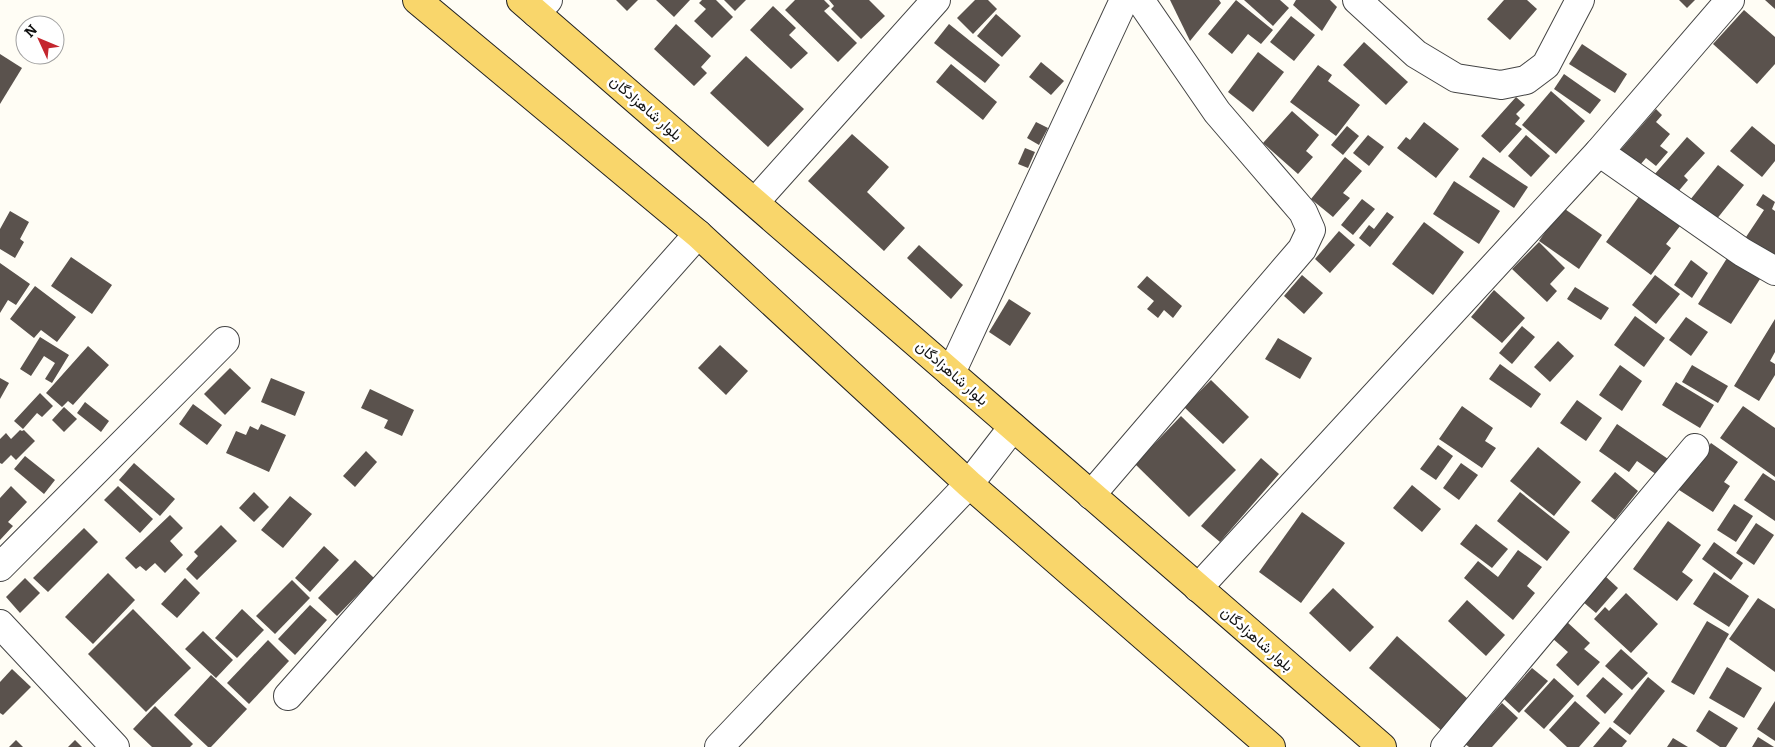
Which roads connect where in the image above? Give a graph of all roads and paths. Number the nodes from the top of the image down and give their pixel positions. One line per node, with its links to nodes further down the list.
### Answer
1 (417, 0): 11 (main road)
2 (936, 0): 10 (street)
3 (1124, 0): 14 (street)
4 (1140, 0): 18 (street)
5 (1357, 0): 6 (street)
6 (1580, 0)
7 (1730, 0): 9 (street)
8 (535, 4): 10 (main road, بلوار شاهزادگان)
9 (1599, 152): 12 (street); 20 (street)
10 (755, 202): 14 (main road, بلوار شاهزادگان)
11 (698, 234): 17 (main road); 22 (street)
12 (1775, 272)
13 (225, 341): 19 (street)
14 (951, 373): 15 (main road, بلوار شاهزادگان)
15 (1013, 427): 17 (street); 18 (main road, بلوار شاهزادگان)
16 (1695, 448): 27 (street)
17 (969, 484): 24 (street); 25 (main road)
18 (1091, 495): 20 (main road, بلوار شاهزادگان)
19 (0, 567)
20 (1198, 588): 26 (main road, بلوار شاهزادگان)
21 (0, 624): 23 (street)
22 (288, 696)
23 (115, 747)
24 (719, 747)
25 (1271, 747)
26 (1382, 747)
27 (1445, 747)

